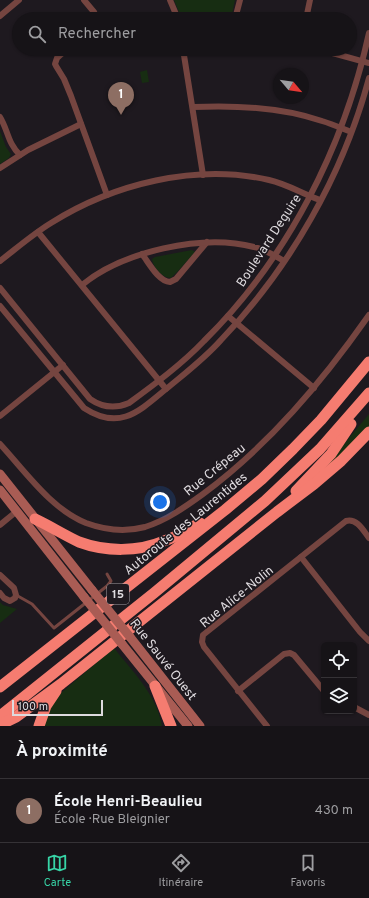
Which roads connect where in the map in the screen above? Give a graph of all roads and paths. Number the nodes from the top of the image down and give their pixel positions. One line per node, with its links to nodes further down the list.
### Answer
1 (20, 0): 10 (street)
2 (84, 0): 6 (street)
3 (170, 0): 7 (street)
4 (240, 0): 8 (street)
5 (310, 0): 9 (street)
6 (94, 12)
7 (175, 12)
8 (237, 12)
9 (307, 12)
10 (0, 16)
11 (369, 33): 15 (street, Boulevard Deguire)
12 (59, 56): 19 (street)
13 (184, 56): 17 (street)
14 (344, 56): 15 (street)
15 (366, 62): 20 (street, Boulevard Deguire)
16 (369, 78): 21 (street, Boulevard Deguire)
17 (193, 107): 20 (street); 24 (street)
18 (0, 117): 22 (street)
19 (81, 124): 22 (street); 25 (street)
20 (341, 128): 21 (street); 26 (street, Boulevard Deguire)
21 (351, 132): 27 (street, Boulevard Deguire)
22 (20, 155): 23 (street)
23 (0, 168)
24 (203, 175): 25 (street); 26 (street)
25 (107, 194): 28 (street)
26 (309, 196): 27 (street); 31 (street, Boulevard Deguire)
27 (320, 200): 33 (street, Boulevard Deguire)
28 (38, 232): 32 (street); 34 (street)
29 (207, 242): 30 (street); 30 (street); 31 (street)
30 (142, 254): 34 (street)
31 (274, 255): 33 (street); 38 (street, Boulevard Deguire)
32 (0, 261)
33 (284, 261): 39 (street, Boulevard Deguire)
34 (82, 285): 43 (street)
35 (0, 288): 41 (street)
36 (0, 306): 42 (street)
37 (369, 315): 44 (street, Rue Crépeau)
38 (228, 316): 39 (street); 43 (street, Boulevard Deguire)
39 (236, 323): 44 (street); 45 (street, Boulevard Deguire)
40 (369, 362): 53 (highway, Autoroute des Laurentides / 15)
41 (63, 365): 42 (street); 43 (street, Boulevard Deguire)
42 (53, 372): 45 (street, Boulevard Deguire); 48 (street)
43 (158, 380): 45 (street)
44 (314, 388): 50 (street, Rue Crépeau)
45 (166, 389)
46 (369, 394): 72 (highway, 15)
47 (369, 397): 55 (highway)
48 (0, 416)
49 (369, 432): 55 (highway)
50 (0, 444)
51 (0, 474): 56 (main road, Rue Sauvé Ouest)
52 (0, 490): 54 (main road, Rue Sauvé Ouest)
53 (225, 510): 56 (highway); 67 (highway, Autoroute des Laurentides / 15)
54 (17, 511): 57 (street); 66 (main road, Rue Sauvé Ouest, bridge)
55 (277, 512): 65 (highway)
56 (35, 519): 77 (main road, Rue Sauvé Ouest, bridge)
57 (0, 524)
58 (369, 538): 59 (street, Rue Alice-Nolin)
59 (301, 557): 64 (street); 69 (street, Rue Alice-Nolin)
60 (0, 574): 63 (street)
61 (107, 574): 63 (lane)
62 (0, 593): 63 (street)
63 (16, 595)
64 (369, 641)
65 (61, 684): 73 (highway); 74 (highway)
66 (155, 686): 75 (highway); 76 (main road, Rue Sauvé Ouest)
67 (0, 687)
68 (321, 687): 69 (street)
69 (238, 691): 78 (street, Rue Alice-Nolin)
70 (357, 709): 71 (street)
71 (369, 715)
72 (0, 716)
73 (0, 725)
74 (39, 726)
75 (170, 726)
76 (188, 726)
77 (200, 726)
78 (267, 726)

